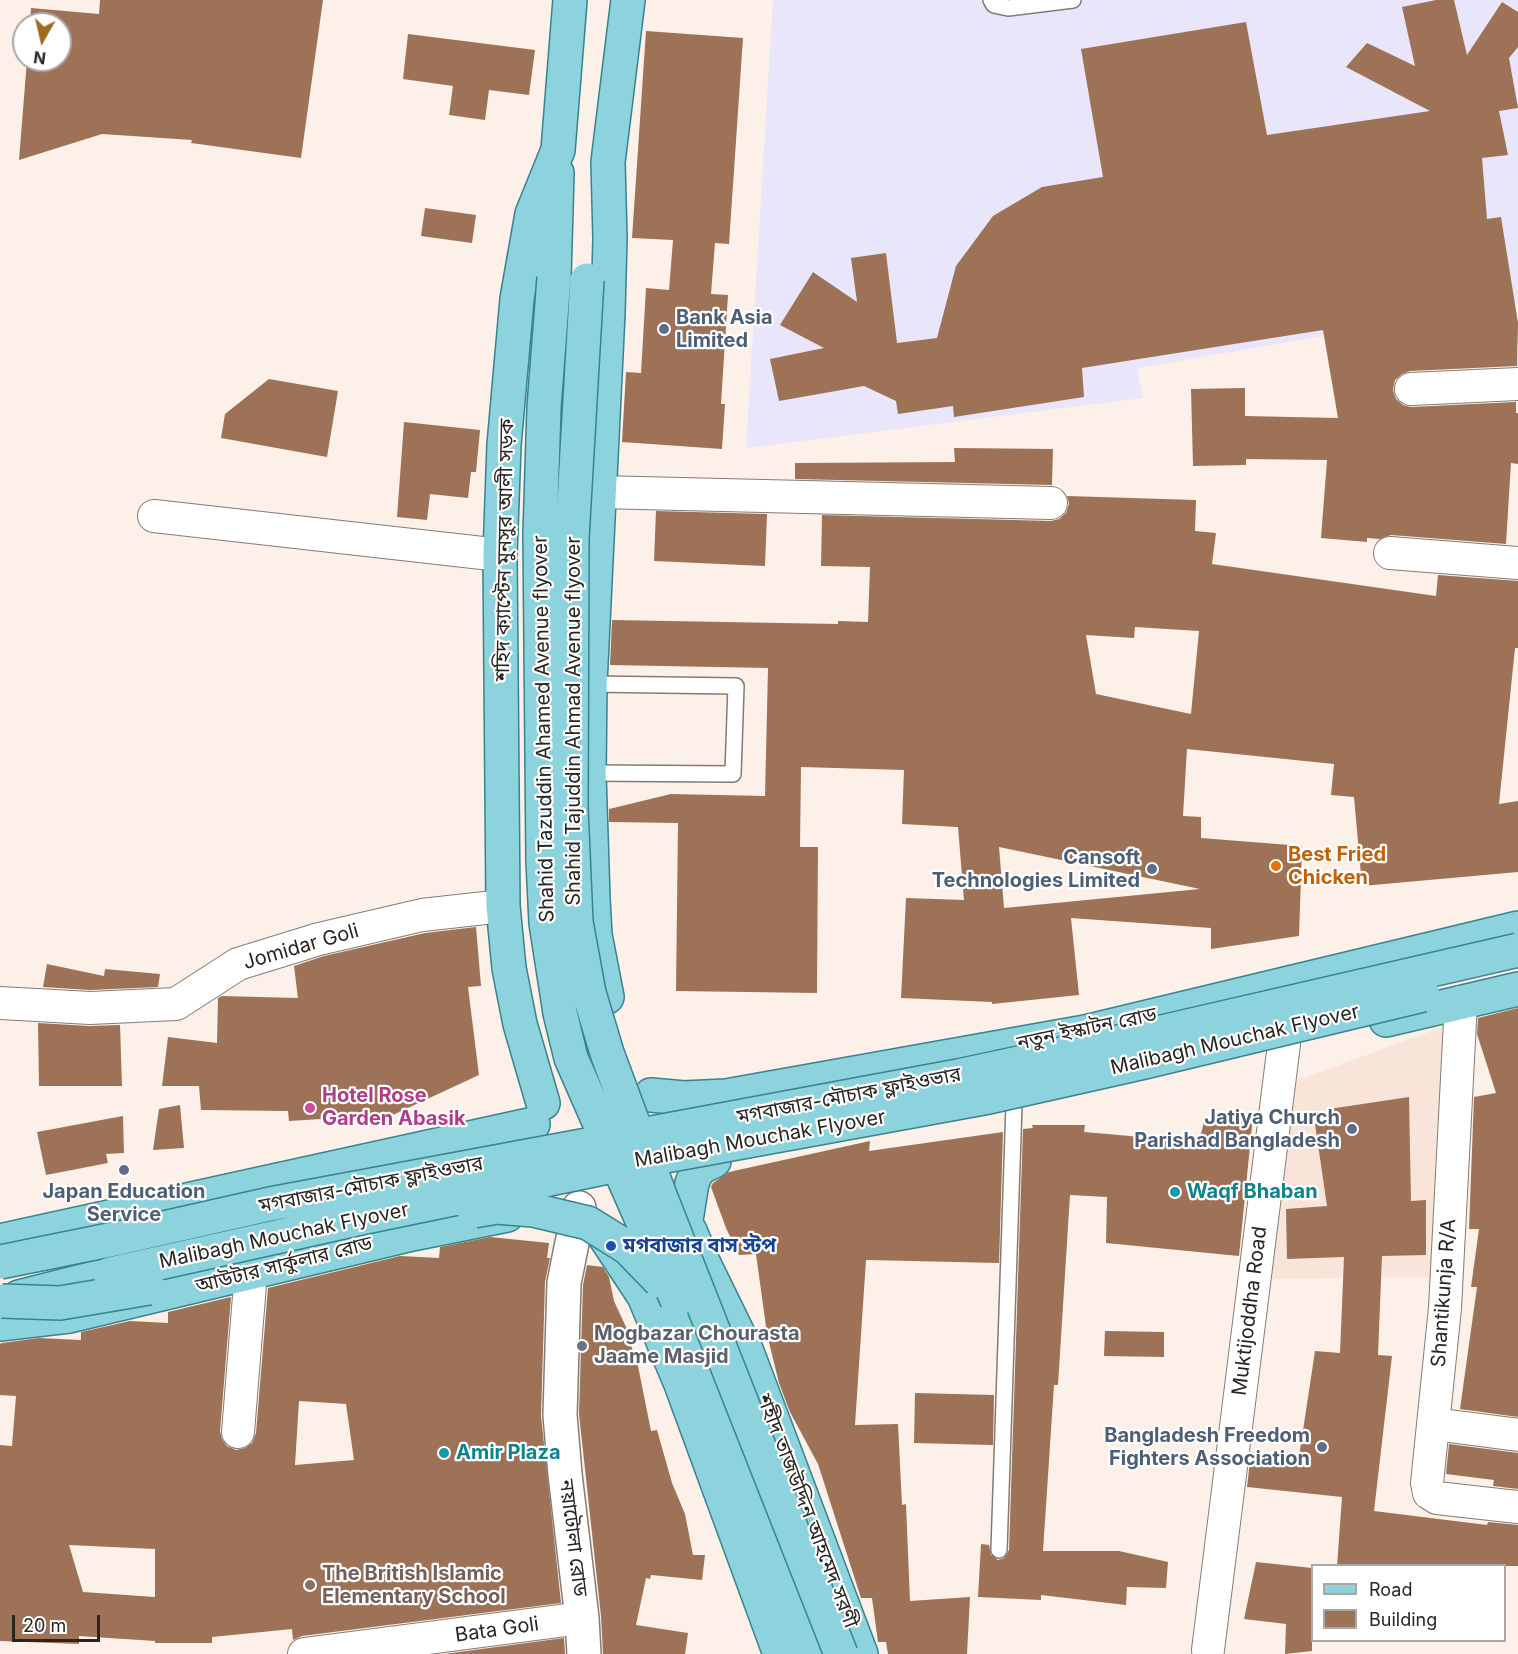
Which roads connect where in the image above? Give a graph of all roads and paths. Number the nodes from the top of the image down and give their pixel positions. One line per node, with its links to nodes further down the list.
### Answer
1 (570, 0): 5 (main road, শহিদ ক্যাপ্টেন মুনসুর আলী সড়ক)
2 (628, 0): 6 (main road)
3 (991, 0): 4 (lane)
4 (1073, 0)
5 (558, 150): 13 (main road, শহিদ ক্যাপ্টেন মুনসুর আলী সড়ক); 37 (main road, Shahid Tazuddin Ahamed Avenue flyover, bridge)
6 (608, 162): 9 (main road); 50 (main road, Shahid Tajuddin Ahmad Avenue flyover, bridge)
7 (1518, 384): 8 (street)
8 (1411, 389)
9 (599, 492): 10 (street); 15 (main road)
10 (1051, 503)
11 (154, 516): 13 (street)
12 (1390, 553): 14 (street)
13 (500, 555): 18 (main road, শহিদ ক্যাপ্টেন মুনসুর আলী সড়ক)
14 (1518, 563)
15 (590, 684): 16 (main road); 16 (lane)
16 (589, 772): 17 (main road)
17 (593, 898): 18 (main road); 27 (main road)
18 (503, 906): 25 (street, Jomidar Goli); 29 (main road, শহিদ ক্যাপ্টেন মুনসুর আলী সড়ক)
19 (1518, 928): 20 (main road, নতুন ইস্কাটন রোড)
20 (1453, 945): 24 (main road); 27 (main road, নতুন ইস্কাটন রোড)
21 (1518, 950): 35 (main road, মগবাজার-মৌচাক ফ্লাইওভার, bridge)
22 (1518, 971): 38 (main road, Malibagh Mouchak Flyover, bridge)
23 (1518, 988): 24 (main road)
24 (1461, 1002): 26 (main road); 39 (street, Shantikunja R/A)
25 (0, 1003)
26 (1284, 1044): 28 (main road); 45 (street, Muktijoddha Road)
27 (643, 1088): 29 (main road); 31 (main road)
28 (1014, 1105): 30 (main road); 43 (lane)
29 (538, 1113): 32 (main road); 34 (main road)
30 (714, 1161): 31 (main road); 33 (main road)
31 (662, 1172): 32 (main road); 33 (main road, শহীদ তাজউদ্দিন আহমেদ সরণী)
32 (578, 1206): 36 (main road, আউটার সার্কুলার রোড); 44 (street, নয়াটোলা রোড); 48 (main road)
33 (686, 1220): 51 (main road, শহীদ তাজউদ্দিন আহমেদ সরণী)
34 (0, 1241)
35 (0, 1262)
36 (251, 1272): 38 (main road, আউটার সার্কুলার রোড); 40 (street)
37 (677, 1300): 38 (main road, bridge); 49 (main road)
38 (1, 1308)
39 (1434, 1424): 41 (street); 42 (street, Shantikunja R/A)
40 (238, 1432)
41 (1518, 1435)
42 (1518, 1507)
43 (999, 1550)
44 (582, 1618): 46 (street, Bata Goli); 47 (street, নয়াটোলা রোড)
45 (1208, 1650)
46 (304, 1654)
47 (584, 1654)
48 (780, 1654)
49 (810, 1654)
50 (841, 1654)
51 (861, 1654)

